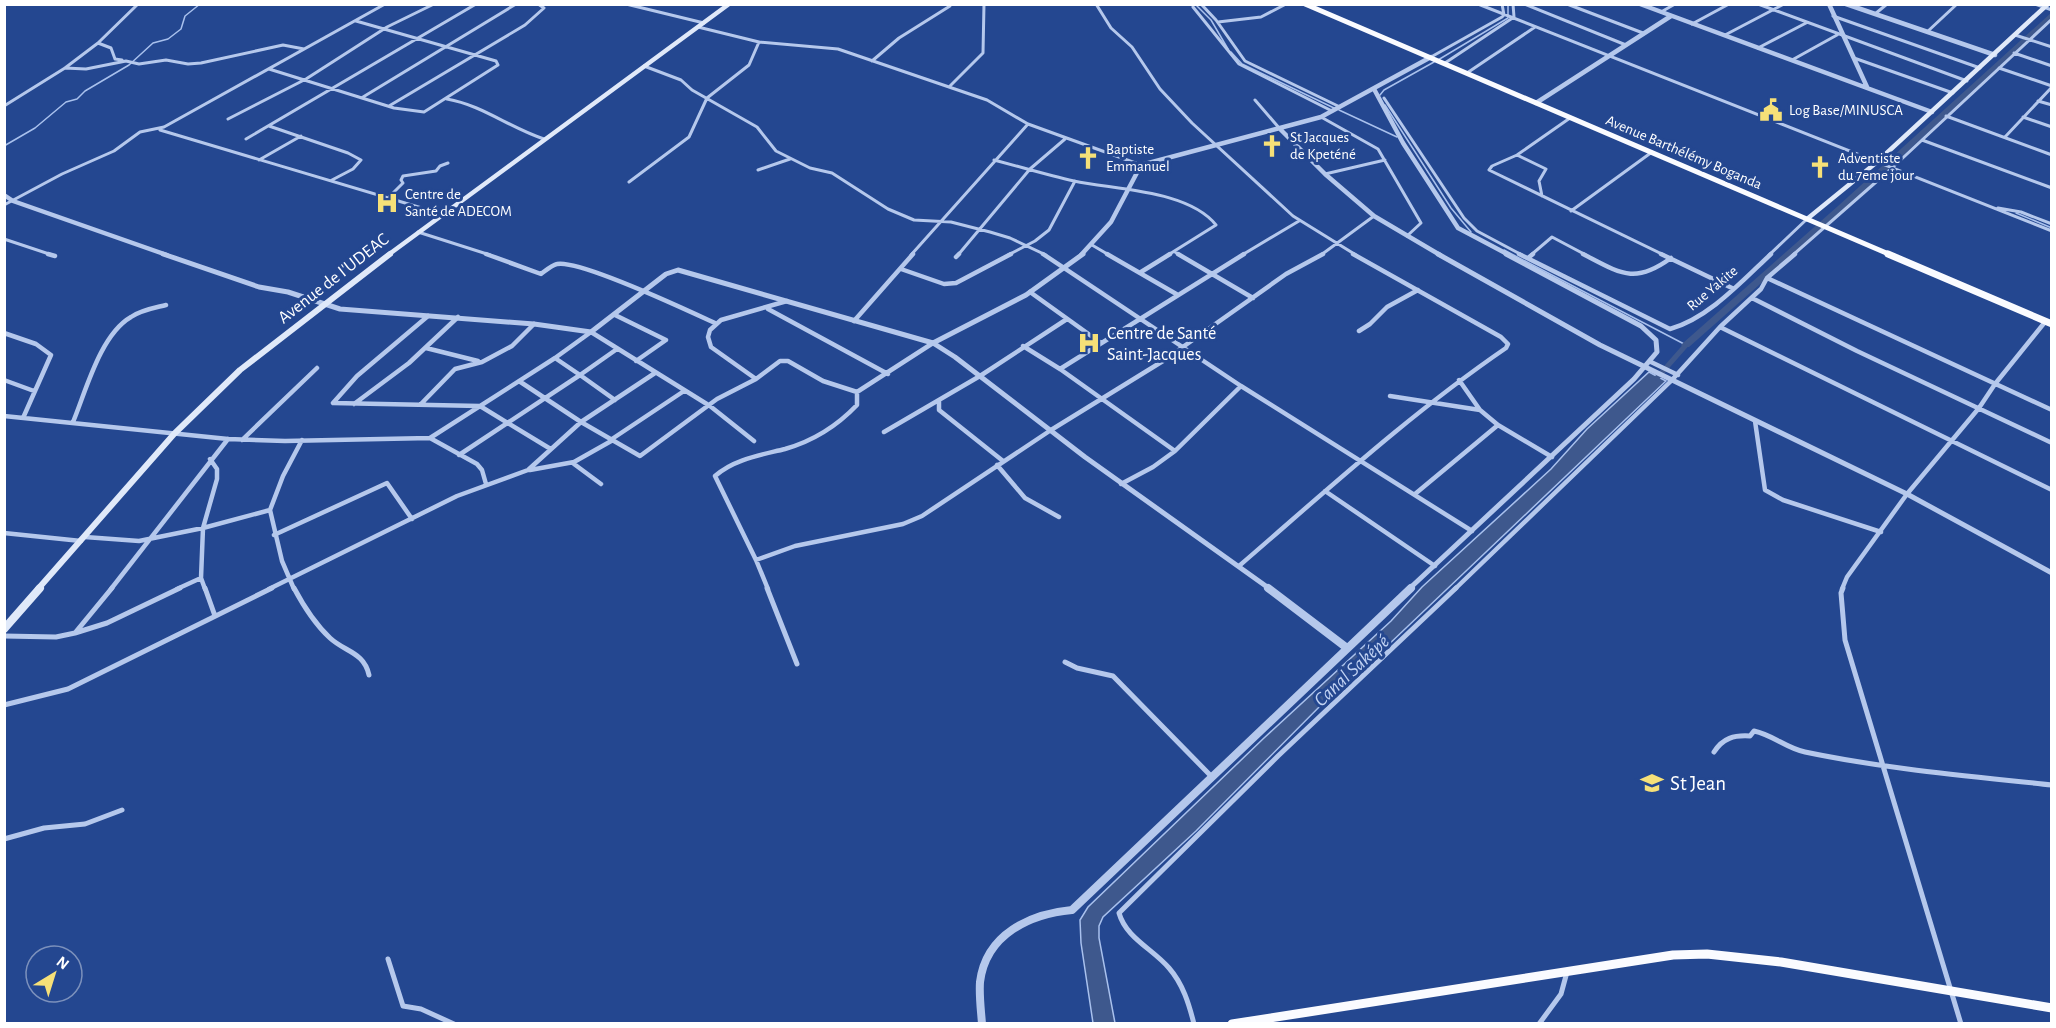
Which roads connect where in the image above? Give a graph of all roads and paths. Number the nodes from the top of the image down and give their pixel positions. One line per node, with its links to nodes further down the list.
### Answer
1 (138, 4): 63 (street)
2 (385, 4): 43 (street)
3 (476, 4): 61 (street)
4 (516, 4): 66 (street)
5 (538, 4): 71 (street)
6 (626, 4): 48 (street)
7 (729, 4): 48 (main road, Avenue de I'UDEAC)
8 (984, 4): 88 (street)
9 (1096, 4): 122 (street)
10 (1201, 4): 36 (street)
11 (1286, 4): 44 (street)
12 (1305, 4): 73 (main road, Avenue Barthélémy Boganda)
13 (1478, 4): 37 (street)
14 (1502, 4): 37 (street)
15 (1513, 4): 41 (street)
16 (1524, 4): 64 (street)
17 (1567, 4): 55 (street)
18 (1640, 4): 34 (street)
19 (1675, 4): 34 (street)
20 (1729, 4): 47 (street)
21 (1758, 4): 32 (street)
22 (1784, 4): 32 (street)
23 (1829, 4): 38 (street)
24 (1846, 4): 35 (street)
25 (1887, 4): 35 (street)
26 (1957, 4): 54 (street)
27 (2036, 4): 31 (street)
28 (432, 5): 52 (street)
29 (950, 6): 77 (street)
30 (1193, 7): 39 (street)
31 (2046, 7): 33 (street); 58 (main road, Rue Yakite)
32 (1772, 10): 45 (street); 56 (street)
33 (2052, 10)
34 (1661, 12): 40 (street)
35 (1875, 14): 54 (street)
36 (1212, 15): 39 (street); 44 (street)
37 (1504, 15): 41 (street); 73 (street)
38 (1833, 15): 46 (street); 49 (street)
39 (1201, 16): 104 (street)
40 (1671, 16): 47 (street); 55 (street)
41 (1514, 17): 50 (street); 78 (street)
42 (2052, 19): 51 (street)
43 (356, 21): 52 (street); 68 (street)
44 (1218, 22): 104 (street)
45 (1806, 23): 57 (street); 67 (street)
46 (1836, 23): 49 (street); 59 (street)
47 (1692, 24): 56 (street)
48 (701, 25): 62 (street); 79 (main road, Avenue de I'UDEAC)
49 (1856, 25): 82 (street)
50 (1535, 27): 72 (street); 85 (street)
51 (2043, 27): 53 (street); 60 (street)
52 (384, 30): 61 (street); 86 (street)
53 (2052, 30)
54 (1928, 32): 70 (street)
55 (1643, 33): 64 (street)
56 (1725, 35): 67 (street)
57 (1836, 35): 59 (street); 75 (street)
58 (2015, 35): 60 (street); 70 (main road, Rue Yakite)
59 (1843, 38): 74 (street); 87 (street)
60 (2029, 39): 65 (street); 69 (street)
61 (416, 40): 66 (street); 91 (street)
62 (759, 42): 77 (street); 95 (street)
63 (98, 43): 76 (street); 81 (street)
64 (1626, 45): 72 (street)
65 (2052, 47)
66 (445, 48): 71 (street); 94 (street)
67 (1758, 48): 75 (street)
68 (304, 49): 76 (street); 84 (street)
69 (2014, 53): 80 (street); 83 (street)
70 (1995, 55): 82 (main road, Rue Yakite)
71 (475, 56): 97 (street); 103 (street)
72 (1610, 56): 100 (street); 130 (street)
73 (1433, 58): 78 (main road, Avenue Barthélémy Boganda); 92 (street)
74 (1854, 58): 90 (street); 93 (street)
75 (1792, 60): 90 (street)
76 (126, 61): 81 (street)
77 (872, 61): 88 (street)
78 (1443, 62): 85 (main road, Avenue Barthélémy Boganda)
79 (644, 66): 95 (street); 118 (main road, Avenue de I'UDEAC)
80 (2052, 66)
81 (65, 68): 102 (street)
82 (1982, 68): 87 (main road, Rue Yakite)
83 (1999, 68): 89 (street); 106 (street)
84 (268, 69): 86 (street); 114 (street)
85 (1467, 73): 100 (main road, Avenue Barthélémy Boganda)
86 (306, 80): 91 (street); 110 (street)
87 (1967, 81): 93 (main road, Rue Yakite)
88 (950, 86): 111 (street)
89 (2052, 86): 99 (street)
90 (1867, 87): 105 (street)
91 (332, 88): 94 (street); 112 (street)
92 (1374, 90): 104 (street); 207 (street)
93 (1953, 93): 105 (main road, Rue Yakite)
94 (363, 97): 103 (street)
95 (707, 98): 126 (street); 139 (street)
96 (1384, 98): 167 (street, Rue Yakite)
97 (447, 99): 103 (street); 118 (street)
98 (1255, 100): 115 (street)
99 (2038, 101): 101 (street); 108 (street)
100 (1536, 103): 109 (main road, Avenue Barthélémy Boganda)
101 (2052, 105)
102 (4, 106)
103 (389, 106)
104 (1336, 109): 107 (street)
105 (1932, 112): 130 (main road, Rue Yakite)
106 (1946, 116): 117 (street); 121 (street)
107 (1321, 117): 115 (street); 129 (street)
108 (2023, 117): 113 (street); 117 (street)
109 (1570, 118): 123 (main road, Avenue Barthélémy Boganda); 125 (street)
110 (228, 119)
111 (1028, 124): 119 (street); 127 (street)
112 (270, 126): 116 (street); 120 (street)
113 (2052, 127)
114 (156, 129): 128 (street); 145 (street)
115 (1280, 129): 122 (street); 136 (street)
116 (301, 136): 128 (street); 137 (street)
117 (2005, 137): 124 (street)
118 (544, 139): 149 (main road, Avenue de I'UDEAC)
119 (1065, 139): 132 (street); 134 (street)
120 (246, 140)
121 (1922, 140): 133 (street); 140 (street)
122 (1214, 145): 132 (street); 153 (street)
123 (1652, 152): 148 (street); 151 (main road, Avenue Barthélémy Boganda)
124 (2052, 154)
125 (1517, 155): 143 (street); 143 (street)
126 (790, 159): 135 (street); 152 (street)
127 (994, 159): 134 (street); 152 (street)
128 (259, 160): 137 (street)
129 (1385, 160): 136 (street); 159 (street)
130 (1877, 162): 133 (street); 151 (main road, Rue Yakite)
131 (448, 163): 144 (street)
132 (1142, 165): 141 (street)
133 (1892, 168): 147 (street); 155 (street)
134 (1030, 169): 138 (street); 156 (street)
135 (758, 171)
136 (1325, 174): 150 (street)
137 (331, 180): 144 (street)
138 (1075, 181): 141 (street); 162 (street)
139 (629, 182)
140 (2052, 188)
141 (1128, 191): 163 (street); 164 (street)
142 (4, 195): 145 (street)
143 (1542, 196): 148 (street)
144 (389, 197): 149 (street)
145 (13, 201): 146 (street); 183 (street)
146 (4, 205)
147 (1992, 208): 154 (street); 157 (street)
148 (1571, 211): 168 (street)
149 (442, 214): 158 (main road, Avenue de I'UDEAC)
150 (1374, 216): 159 (street); 161 (street)
151 (1810, 220): 155 (main road, Avenue Barthélémy Boganda); 174 (street, Rue Yakite)
152 (941, 221): 156 (street); 169 (street)
153 (1299, 221): 161 (street); 172 (street)
154 (2052, 224)
155 (1824, 226): 173 (street); 192 (main road, Avenue Barthélémy Boganda)
156 (979, 229): 162 (street); 166 (street)
157 (2052, 231)
158 (418, 232): 176 (street); 183 (main road, Avenue de I'UDEAC)
159 (1407, 236): 209 (street)
160 (4, 238): 165 (street)
161 (1336, 244): 175 (street); 179 (street)
162 (1025, 245): 169 (street); 170 (street)
163 (1092, 245): 170 (street); 171 (street)
164 (1175, 252): 171 (street); 172 (street)
165 (55, 256)
166 (956, 257)
167 (1528, 258): 168 (street); 174 (street, Rue Yakite)
168 (1671, 258): 174 (street)
169 (901, 269): 190 (street)
170 (1067, 269): 177 (street); 188 (street)
171 (1141, 272): 178 (street)
172 (1212, 273): 178 (street); 179 (street)
173 (1767, 278): 180 (street); 221 (street)
174 (1732, 288)
175 (1418, 290): 195 (street); 218 (street)
176 (643, 291): 181 (street); 186 (street); 191 (street)
177 (1030, 292): 189 (street); 198 (street)
178 (1178, 295): 188 (street)
179 (1253, 298): 200 (street)
180 (1752, 298): 194 (street); 236 (street)
181 (787, 301): 184 (street); 190 (street)
182 (166, 304): 241 (street)
183 (323, 305): 185 (street); 248 (main road, Avenue de I'UDEAC)
184 (768, 309): 191 (street); 212 (street)
185 (428, 315): 187 (street); 232 (street)
186 (615, 315): 196 (street); 205 (street)
187 (458, 317): 193 (street); 202 (street)
188 (1142, 317): 199 (street); 200 (street)
189 (1067, 319): 199 (street); 201 (street)
190 (854, 321): 198 (street)
191 (715, 323): 216 (street)
192 (2048, 323): 221 (street)
193 (534, 324): 196 (street); 206 (street)
194 (1720, 327): 214 (street); 254 (street)
195 (1359, 331)
196 (591, 332): 203 (street); 204 (street)
197 (4, 333): 223 (street)
198 (933, 343): 212 (street); 215 (street)
199 (1101, 344): 210 (street)
200 (1184, 345): 222 (street); 227 (street)
201 (1023, 346): 210 (street); 215 (street)
202 (426, 348): 206 (street); 232 (street)
203 (617, 349): 205 (street); 213 (street)
204 (555, 358): 213 (street); 219 (street)
205 (636, 361): 211 (street)
206 (482, 362): 233 (street)
207 (1651, 362): 209 (street); 214 (street)
208 (317, 368): 251 (street)
209 (1644, 368): 220 (street); 260 (street)
210 (1060, 369): 227 (street)
211 (655, 373): 224 (street); 229 (street)
212 (888, 374): 225 (street)
213 (580, 375): 228 (street); 229 (street)
214 (1678, 375): 220 (street)
215 (980, 376): 230 (street); 246 (street)
216 (756, 379): 225 (street); 235 (street)
217 (4, 380): 223 (street)
218 (1459, 380): 231 (street); 237 (street)
219 (519, 381): 228 (street); 234 (street)
220 (1671, 381): 243 (street); 311 (street)
221 (1995, 384): 236 (street); 238 (street)
222 (1241, 386): 258 (street); 262 (street)
223 (34, 391): 240 (street)
224 (684, 391): 235 (street); 253 (street)
225 (857, 392): 284 (street)
226 (1390, 396): 231 (street)
227 (1102, 398): 246 (street); 258 (street)
228 (546, 399): 242 (street); 244 (street)
229 (615, 400): 242 (street)
230 (939, 401): 247 (street); 263 (street)
231 (1433, 402): 237 (street); 262 (street)
232 (354, 405): 233 (street)
233 (420, 405): 234 (street)
234 (480, 406): 244 (street); 249 (street)
235 (710, 406): 253 (street); 255 (street)
236 (1979, 408): 254 (street); 256 (street)
237 (1480, 410): 245 (street)
238 (2052, 410)
239 (4, 416): 240 (street)
240 (23, 418): 241 (street)
241 (73, 422): 248 (street)
242 (581, 422): 253 (street); 257 (street)
243 (1755, 422): 273 (street); 279 (street)
244 (510, 423): 257 (street); 259 (street)
245 (1498, 425): 260 (street); 272 (street)
246 (1051, 430): 263 (street); 269 (street)
247 (884, 432)
248 (174, 434): 250 (street); 283 (main road, Avenue de I'UDEAC)
249 (430, 438): 252 (street); 259 (street)
250 (228, 439): 251 (street); 261 (street)
251 (242, 440): 252 (street)
252 (302, 440): 274 (street)
253 (612, 440): 264 (street)
254 (1953, 440): 270 (street); 273 (street)
255 (754, 441)
256 (2052, 443)
257 (549, 448): 266 (street)
258 (1174, 451): 269 (street)
259 (459, 455): 267 (street)
260 (1552, 457): 278 (street)
261 (210, 459): 277 (street); 282 (street)
262 (1362, 460): 271 (street); 272 (street)
263 (1003, 461): 265 (street)
264 (574, 464): 266 (street); 268 (street)
265 (997, 465): 275 (street); 284 (street)
266 (528, 470): 267 (street)
267 (486, 484): 276 (street)
268 (601, 484)
269 (1121, 484): 285 (street)
270 (2052, 490)
271 (1325, 491): 285 (street); 286 (street)
272 (1415, 494): 278 (street)
273 (1907, 494): 279 (street); 287 (street)
274 (270, 510): 277 (street); 281 (street)
275 (1059, 517)
276 (412, 519): 281 (street); 289 (street)
277 (202, 528): 282 (street); 288 (street)
278 (1472, 531): 286 (street)
279 (1881, 532): 300 (street)
280 (4, 533): 283 (street)
281 (274, 535): 289 (street)
282 (152, 538): 283 (street); 292 (street)
283 (83, 539): 291 (main road, Avenue de I'UDEAC)
284 (756, 560): 296 (street)
285 (1239, 566): 294 (street)
286 (1435, 566): 294 (street)
287 (2052, 573)
288 (201, 578): 290 (street); 292 (street)
289 (289, 580): 290 (street); 297 (street)
290 (215, 616): 298 (street)
291 (4, 628)
292 (75, 633): 293 (street)
293 (4, 636)
294 (1347, 648): 301 (street)
295 (1065, 662): 301 (street)
296 (797, 664)
297 (369, 675)
298 (4, 705)
299 (1714, 752): 300 (street)
300 (1884, 768): 302 (street); 307 (street)
301 (1211, 776): 310 (street)
302 (2052, 785)
303 (122, 810): 304 (street)
304 (4, 839)
305 (388, 958): 309 (street)
306 (1567, 972): 307 (main road); 312 (main road); 313 (street)
307 (1951, 991): 308 (main road); 314 (street)
308 (2052, 1008)
309 (454, 1023)
310 (982, 1023)
311 (1194, 1023)
312 (1232, 1023)
313 (1539, 1023)
314 (1961, 1023)

